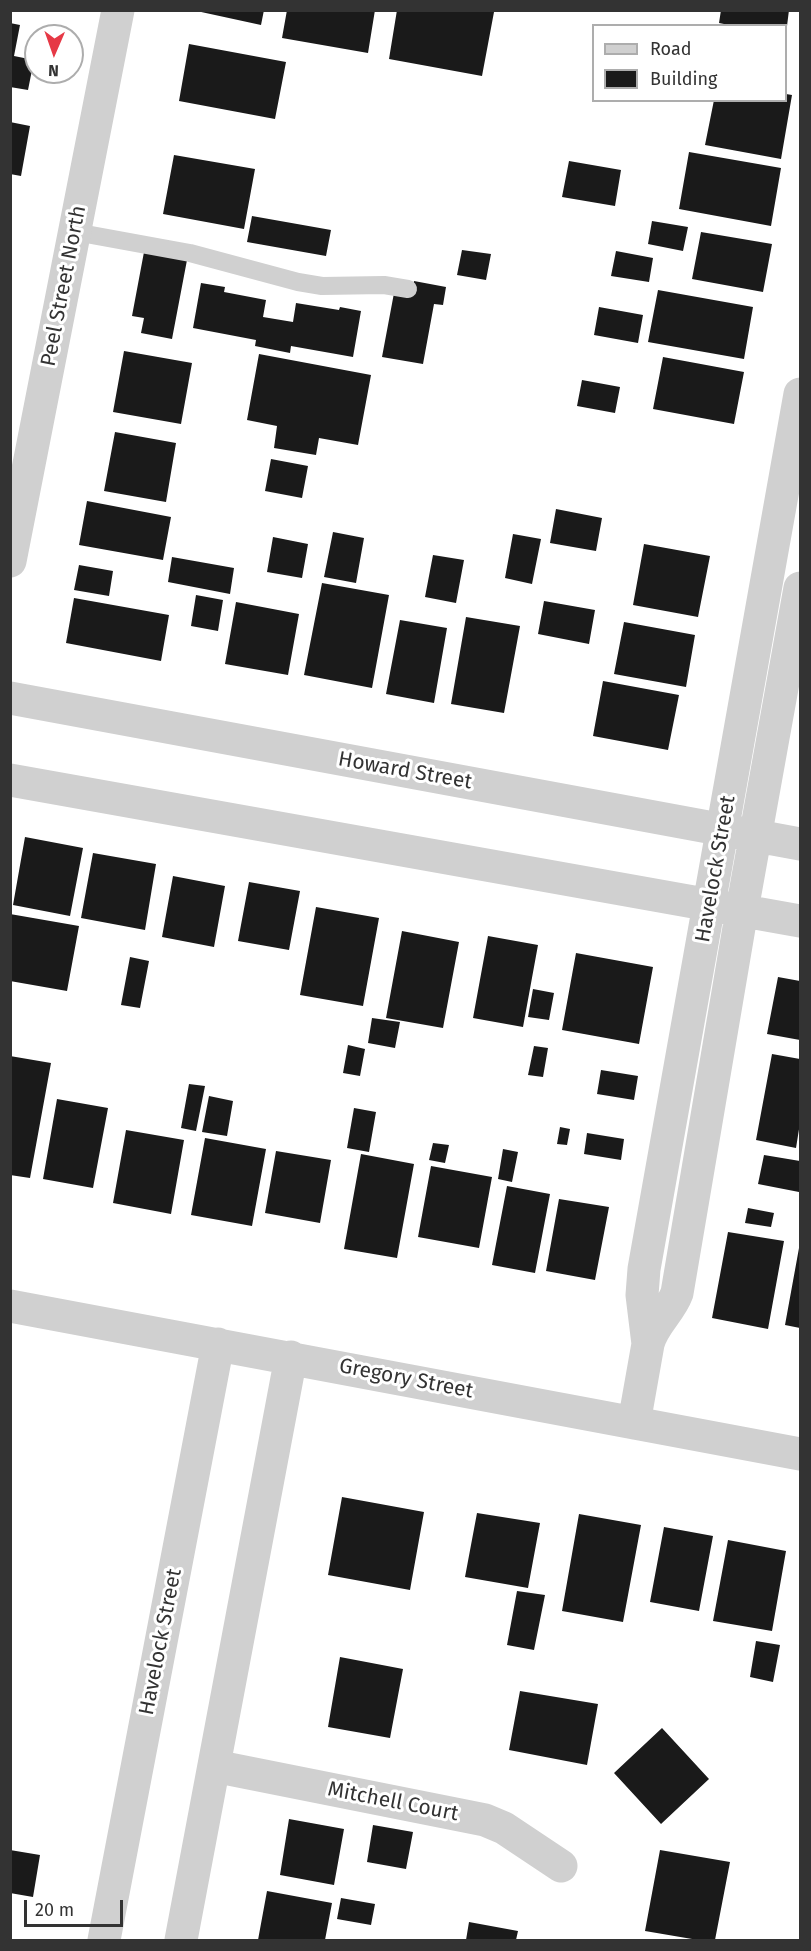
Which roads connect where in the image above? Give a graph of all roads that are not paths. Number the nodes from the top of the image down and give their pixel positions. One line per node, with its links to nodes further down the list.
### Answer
1 (118, 10): 2 (street, Peel Street North)
2 (75, 232): 3 (lane); 5 (street, Peel Street North)
3 (408, 289)
4 (801, 394): 9 (street, Havelock Street)
5 (10, 561)
6 (801, 588): 10 (street, Havelock Street)
7 (10, 698): 9 (street, Howard Street)
8 (10, 780): 12 (street)
9 (723, 830): 10 (street, Howard Street); 12 (street, Havelock Street)
10 (755, 835): 11 (street, Howard Street); 13 (street, Havelock Street)
11 (801, 844)
12 (710, 904): 13 (street); 17 (street, Havelock Street)
13 (742, 910): 14 (street); 17 (street, Havelock Street)
14 (801, 921)
15 (10, 1306): 16 (street, Gregory Street)
16 (218, 1344): 18 (street, Gregory Street); 23 (street, Havelock Street)
17 (648, 1344): 19 (street, Havelock Street)
18 (291, 1357): 19 (street, Gregory Street); 21 (street)
19 (634, 1423): 20 (street, Gregory Street)
20 (801, 1454)
21 (214, 1767): 22 (street, Mitchell Court); 24 (street)
22 (561, 1866)
23 (104, 1941)
24 (181, 1941)

